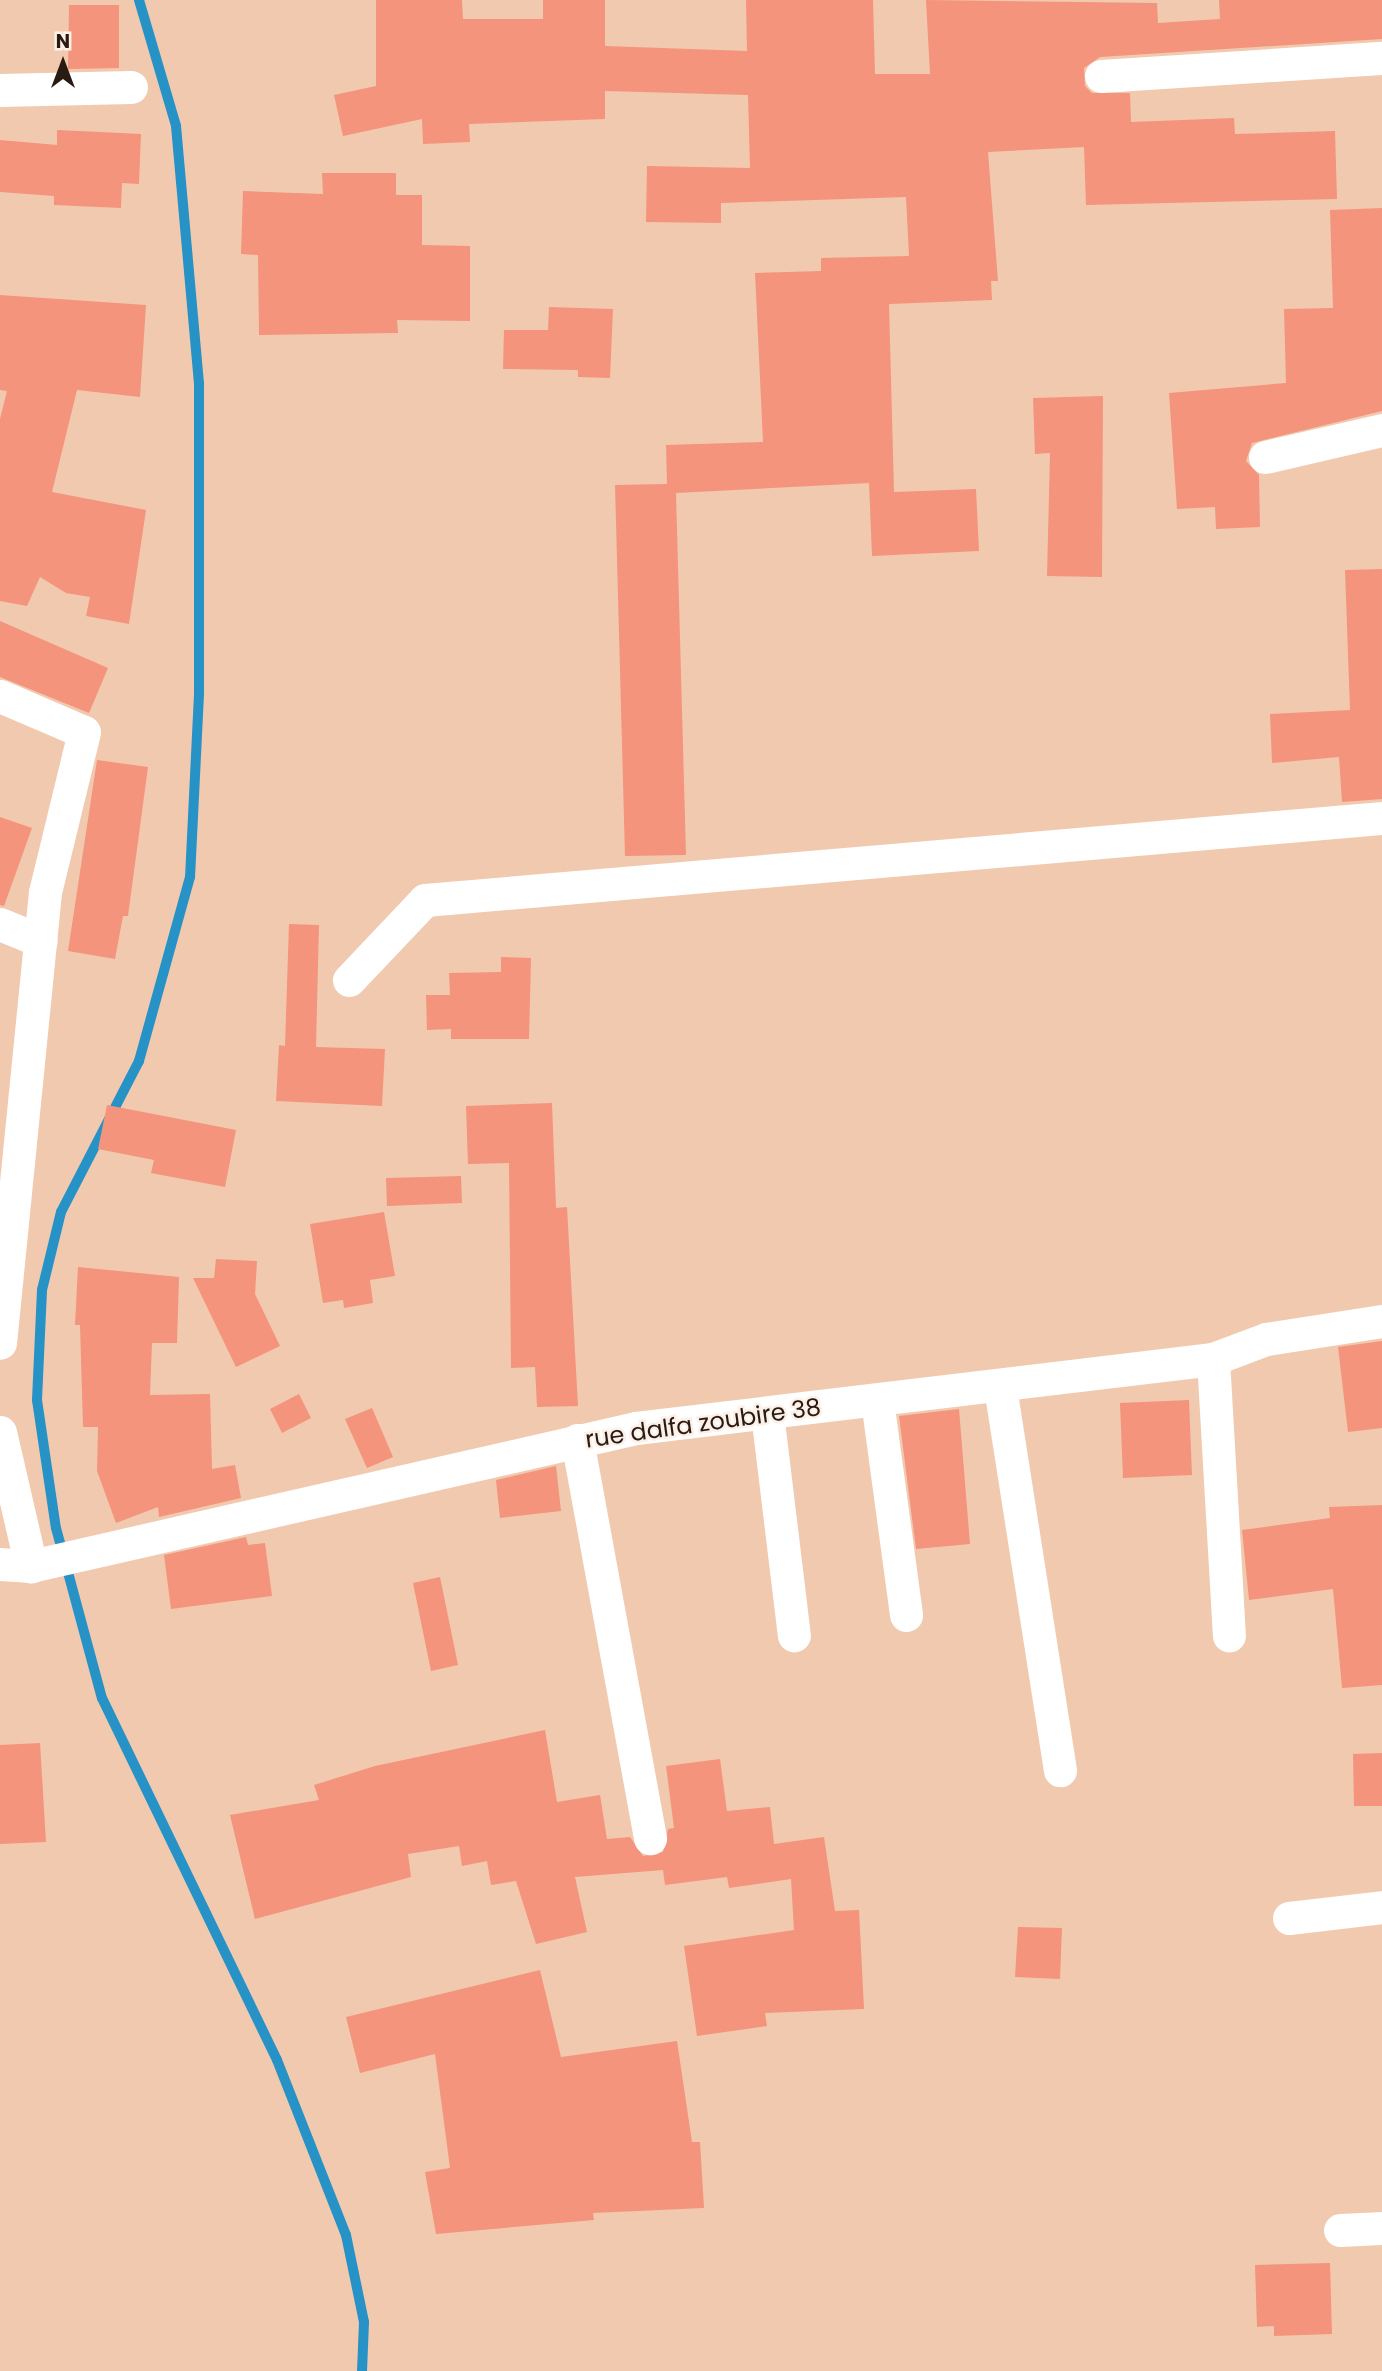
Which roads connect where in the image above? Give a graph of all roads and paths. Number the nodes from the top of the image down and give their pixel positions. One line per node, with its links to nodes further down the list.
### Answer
1 (1382, 58): 2 (street)
2 (1101, 76)
3 (131, 87): 4 (street)
4 (0, 90)
5 (1382, 430): 6 (street)
6 (1265, 457)
7 (0, 696): 10 (street)
8 (1382, 818): 11 (street)
9 (0, 924): 10 (street)
10 (41, 941): 12 (street)
11 (349, 979)
12 (10, 1138): 14 (street)
13 (1382, 1321): 15 (street, rue dalfa zoubire 38)
14 (0, 1335)
15 (1213, 1359): 16 (street, rue dalfa zoubire 38); 24 (street)
16 (1000, 1387): 17 (street, rue dalfa zoubire 38); 25 (street)
17 (877, 1400): 18 (street, rue dalfa zoubire 38); 22 (street)
18 (766, 1413): 20 (street, rue dalfa zoubire 38); 23 (street)
19 (0, 1432): 21 (street)
20 (577, 1440): 21 (street, rue dalfa zoubire 38); 26 (street)
21 (15, 1565)
22 (906, 1615)
23 (794, 1635)
24 (1229, 1636)
25 (1060, 1770)
26 (650, 1838)
27 (1382, 1907): 28 (street)
28 (1289, 1918)
29 (1382, 2228): 30 (street)
30 (1340, 2230)

